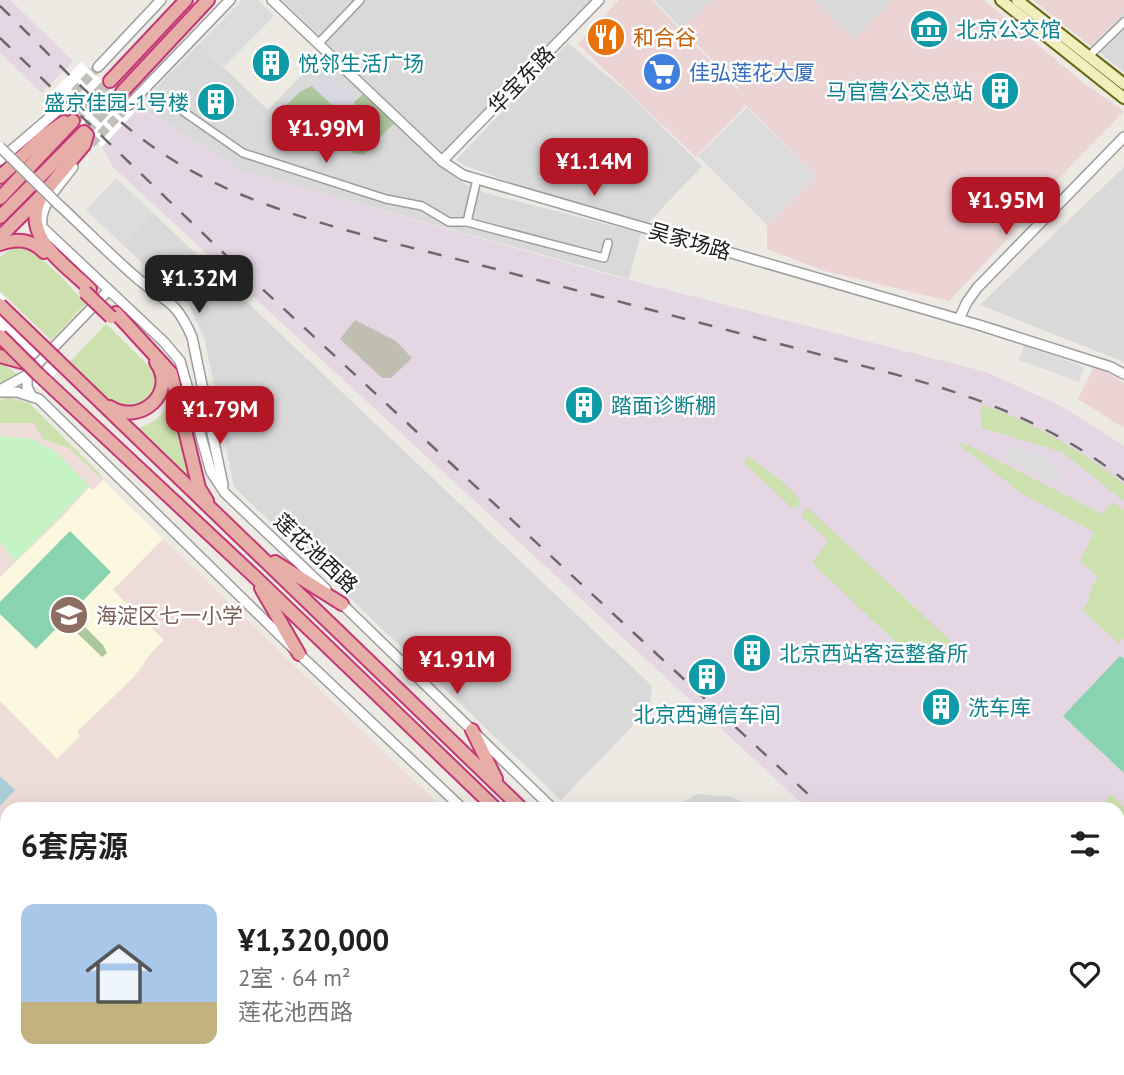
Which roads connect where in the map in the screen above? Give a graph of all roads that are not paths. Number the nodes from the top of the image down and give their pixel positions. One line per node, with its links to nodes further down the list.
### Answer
1 (161, 0): 13 (street)
2 (186, 0): 14 (highway)
3 (208, 0): 16 (highway)
4 (230, 0): 18 (street)
5 (272, 0): 11 (street, 吴家场路)
6 (360, 0): 11 (street)
7 (599, 0): 24 (street, 华宝东路)
8 (1001, 0): 17 (main road)
9 (1017, 0): 12 (main road)
10 (1124, 22): 12 (street)
11 (318, 44): 24 (street, 吴家场路)
12 (1088, 57): 15 (main road)
13 (98, 67)
14 (110, 81)
15 (1124, 84)
16 (122, 92)
17 (1124, 98)
18 (129, 105)
19 (56, 112): 25 (street)
20 (184, 112): 31 (street)
21 (87, 137): 28 (highway); 30 (highway); 36 (street, 莲花池西路)
22 (1124, 137): 39 (street)
23 (0, 147): 47 (street, bridge)
24 (442, 161): 27 (street, 吴家场路)
25 (3, 166): 26 (highway); 29 (highway)
26 (0, 177)
27 (477, 179): 31 (street); 39 (street, 吴家场路)
28 (42, 195): 32 (highway); 35 (highway)
29 (0, 198)
30 (0, 217)
31 (467, 222): 33 (street)
32 (0, 237)
33 (608, 243)
34 (0, 244): 35 (highway)
35 (88, 290): 38 (highway, bridge)
36 (108, 291): 42 (street); 47 (street, 莲花池西路)
37 (0, 305): 46 (highway, 莲花池西路, bridge)
38 (113, 315): 46 (highway); 48 (highway)
39 (959, 319): 43 (street, 吴家场路)
40 (0, 336): 42 (highway, bridge)
41 (0, 356): 42 (highway)
42 (31, 371): 44 (street); 45 (street); 50 (highway)
43 (1124, 374)
44 (0, 391): 45 (street)
45 (32, 397): 52 (street)
46 (98, 400): 48 (highway, 莲花池西路)
47 (225, 493): 51 (street, 莲花池西路)
48 (212, 510): 49 (highway, 莲花池西路)
49 (254, 549): 51 (highway); 54 (highway, 莲花池西路)
50 (254, 576): 52 (highway); 56 (highway)
51 (342, 604): 53 (street, 莲花池西路)
52 (299, 654): 55 (street)
53 (472, 730): 54 (highway); 58 (street, 莲花池西路)
54 (500, 789): 57 (highway, 莲花池西路)
55 (456, 802)
56 (489, 802)
57 (514, 802)
58 (546, 802)

